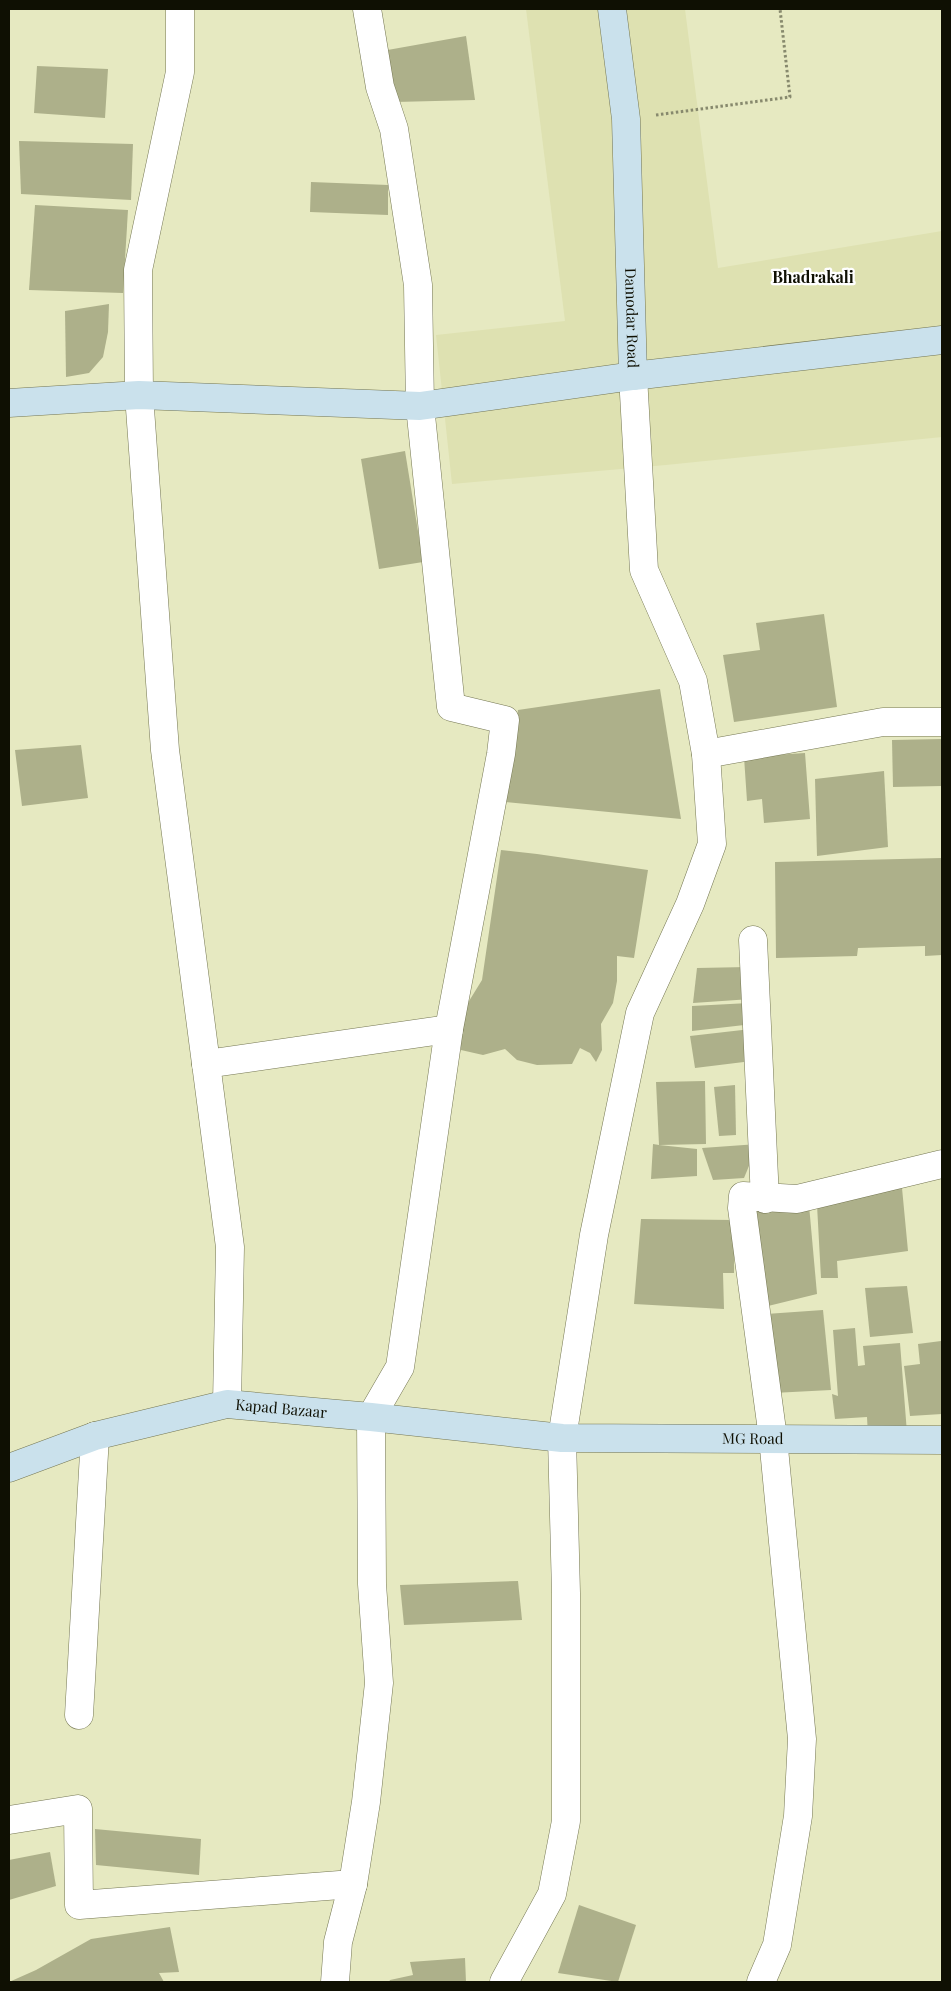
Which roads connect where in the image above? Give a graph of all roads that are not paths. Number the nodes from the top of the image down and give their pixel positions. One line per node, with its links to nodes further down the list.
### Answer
1 (180, 9): 6 (street)
2 (367, 9): 8 (street)
3 (612, 9): 5 (street, Damodar Road)
4 (942, 340): 5 (street, Damodar Road)
5 (633, 376): 8 (street); 10 (street)
6 (139, 395): 7 (street); 8 (street); 13 (street)
7 (9, 403)
8 (420, 406): 12 (street)
9 (942, 722): 10 (street)
10 (706, 754): 19 (street)
11 (754, 940): 15 (street)
12 (449, 1029): 13 (street); 17 (street)
13 (206, 1064): 16 (street)
14 (942, 1164): 15 (street)
15 (765, 1199): 20 (street)
16 (226, 1404): 17 (street, Kapad Bazaar); 18 (street, Kapad Bazaar)
17 (371, 1417): 19 (street, Kapad Bazaar); 25 (street)
18 (95, 1436): 22 (street, Kapad Bazaar); 23 (street)
19 (562, 1438): 20 (street, MG Road); 27 (street)
20 (774, 1438): 21 (street, MG Road); 28 (street)
21 (942, 1440)
22 (9, 1468)
23 (79, 1715)
24 (9, 1820): 25 (street)
25 (353, 1884): 26 (street)
26 (334, 1982)
27 (504, 1982)
28 (761, 1982)

